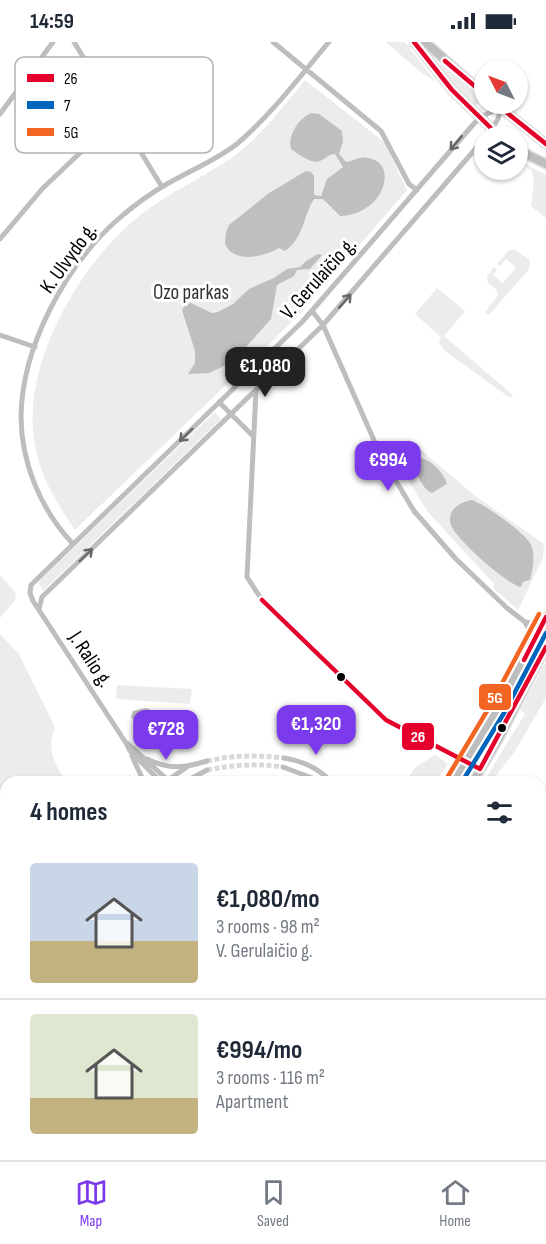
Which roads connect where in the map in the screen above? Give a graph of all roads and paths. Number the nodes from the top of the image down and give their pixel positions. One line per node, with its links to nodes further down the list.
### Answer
1 (54, 42): 7 (street)
2 (74, 42): 8 (street)
3 (273, 42): 9 (street)
4 (329, 42): 9 (street, K. Ulvydo g.)
5 (414, 42): 15 (main road)
6 (425, 42): 10 (main road)
7 (43, 57)
8 (83, 57)
9 (307, 68): 23 (street, K. Ulvydo g.); 24 (street)
10 (474, 85)
11 (15, 94): 12 (street)
12 (0, 114)
13 (485, 114): 15 (street, V. Gerulaičio g.)
14 (510, 114): 17 (main road)
15 (479, 118): 16 (main road); 24 (street, V. Gerulaičio g., one-way to 24)
16 (483, 126)
17 (546, 144)
18 (474, 151): 27 (street, V. Gerulaičio g., one-way to 18)
19 (80, 153): 25 (street)
20 (141, 153): 23 (street)
21 (528, 155): 22 (main road)
22 (546, 164)
23 (162, 187): 29 (street, K. Ulvydo g.)
24 (417, 190): 26 (street, V. Gerulaičio g.)
25 (0, 239)
26 (312, 311): 27 (street); 31 (street, V. Gerulaičio g.)
27 (323, 326): 30 (street, V. Gerulaičio g.); 39 (street)
28 (0, 335): 29 (street)
29 (35, 346): 34 (street, K. Ulvydo g.)
30 (256, 390): 32 (street, V. Gerulaičio g.); 33 (street)
31 (219, 402): 32 (street); 34 (street, V. Gerulaičio g., one-way to 34)
32 (231, 414): 33 (street); 36 (street, V. Gerulaičio g., one-way to 32)
33 (253, 436): 47 (street)
34 (73, 544): 35 (street, V. Gerulaičio g.)
35 (30, 593): 36 (street); 37 (street)
36 (42, 597): 37 (street)
37 (39, 609): 42 (street, J. Ralio g.)
38 (546, 617): 39 (street); 40 (main road)
39 (525, 622): 40 (street)
40 (534, 641): 47 (main road)
41 (546, 647): 50 (main road)
42 (126, 742): 43 (street, J. Ralio g.); 45 (street)
43 (130, 752): 52 (street); 53 (street, J. Ralio g.)
44 (285, 758): 58 (street)
45 (147, 759): 48 (street); 54 (street)
46 (207, 761): 48 (street)
47 (466, 762): 50 (street); 59 (main road)
48 (189, 766): 55 (street)
49 (283, 767): 57 (street)
50 (480, 769): 60 (main road)
51 (207, 771): 56 (street)
52 (141, 776)
53 (155, 776)
54 (163, 776)
55 (175, 776)
56 (197, 776)
57 (307, 776)
58 (327, 776)
59 (457, 776)
60 (476, 776)

